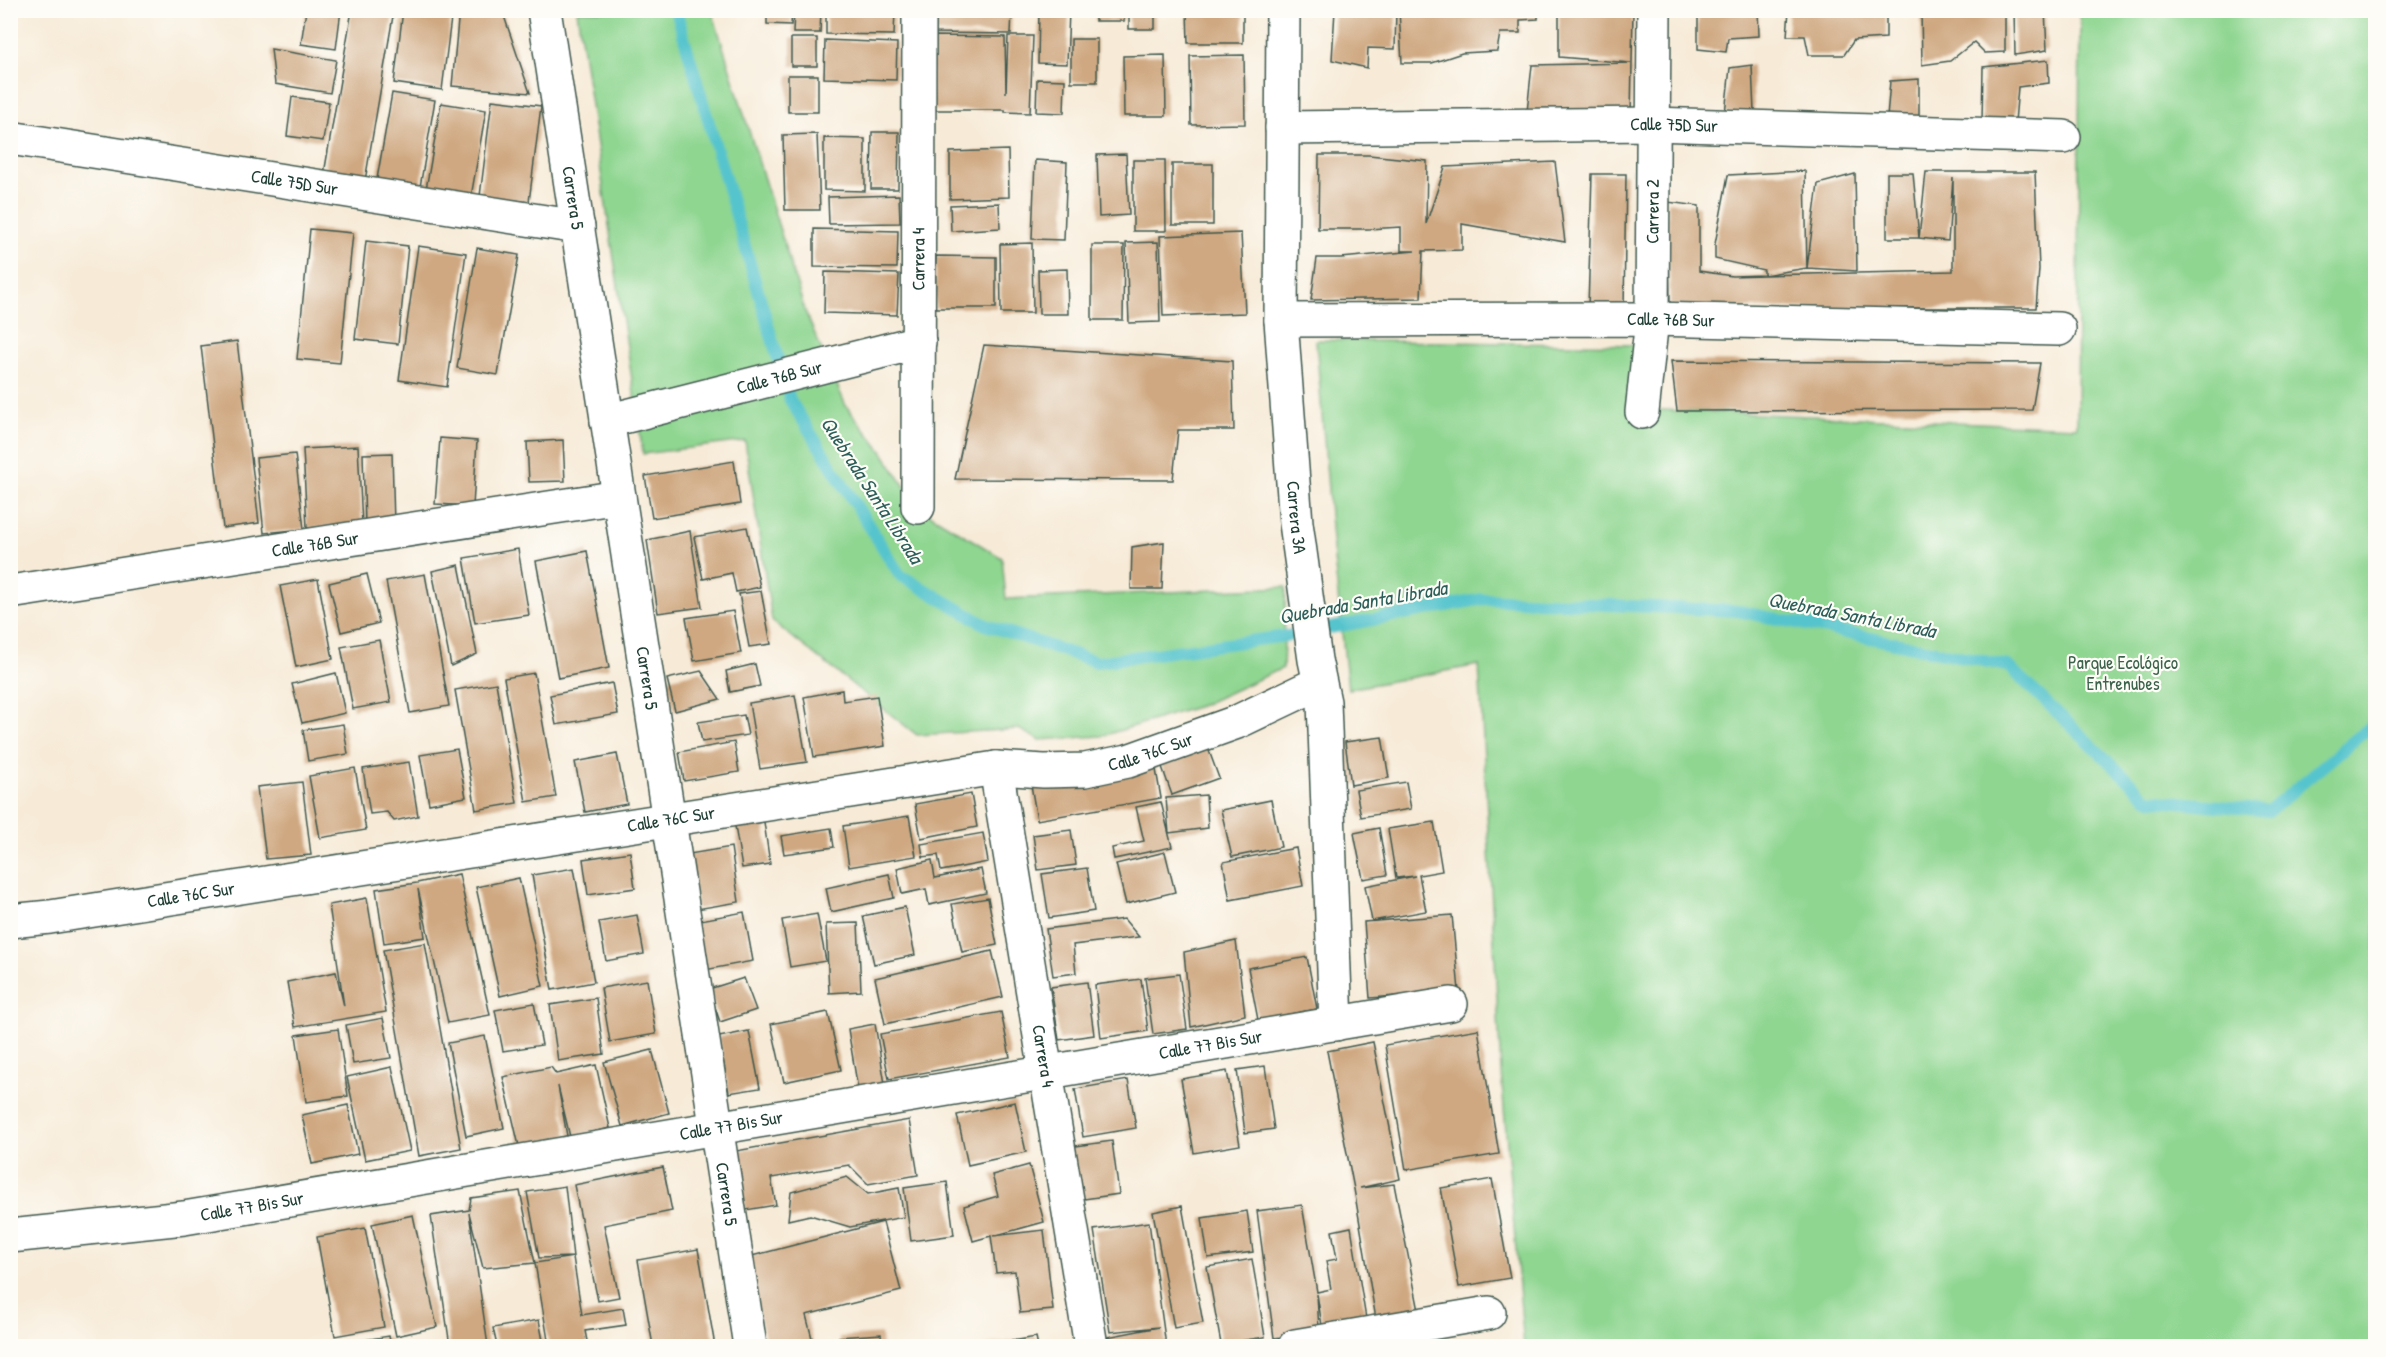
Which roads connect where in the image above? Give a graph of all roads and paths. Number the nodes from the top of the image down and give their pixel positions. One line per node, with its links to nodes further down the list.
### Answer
1 (544, 10): 9 (street, Carrera 5)
2 (920, 10): 13 (street, Carrera 4)
3 (1283, 10): 6 (street, Carrera 3A)
4 (1654, 10): 5 (street, Carrera 2)
5 (1653, 124): 6 (street, Calle 75D Sur); 7 (street, Calle 75D Sur); 10 (street, Carrera 2)
6 (1282, 128): 11 (street, Carrera 3A)
7 (2064, 137)
8 (10, 138): 9 (street, Calle 75D Sur)
9 (578, 226): 15 (street, Carrera 5)
10 (1652, 319): 11 (street, Calle 76B Sur); 12 (street, Calle 76B Sur); 14 (street, Carrera 2)
11 (1281, 320): 19 (street, Carrera 3A)
12 (2059, 329)
13 (919, 342): 15 (street, Calle 76B Sur); 17 (street, Carrera 4)
14 (1642, 412)
15 (607, 421): 16 (street, Carrera 5)
16 (619, 497): 18 (street, Calle 76B Sur); 21 (street, Carrera 5)
17 (918, 507)
18 (10, 592)
19 (1317, 671): 20 (street, Calle 76C Sur); 24 (street, Carrera 3A)
20 (996, 768): 21 (street, Calle 76C Sur); 25 (street, Carrera 4)
21 (669, 819): 22 (street, Calle 76C Sur); 26 (street, Carrera 5)
22 (10, 921)
23 (1451, 1004): 24 (street, Calle 77 Bis Sur)
24 (1336, 1024): 25 (street, Calle 77 Bis Sur)
25 (1046, 1072): 26 (street, Calle 77 Bis Sur); 30 (street, Carrera 4)
26 (716, 1128): 27 (street, Calle 77 Bis Sur); 29 (street, Carrera 5)
27 (10, 1236)
28 (1489, 1313): 31 (street)
29 (750, 1347)
30 (1091, 1347)
31 (1295, 1347)

